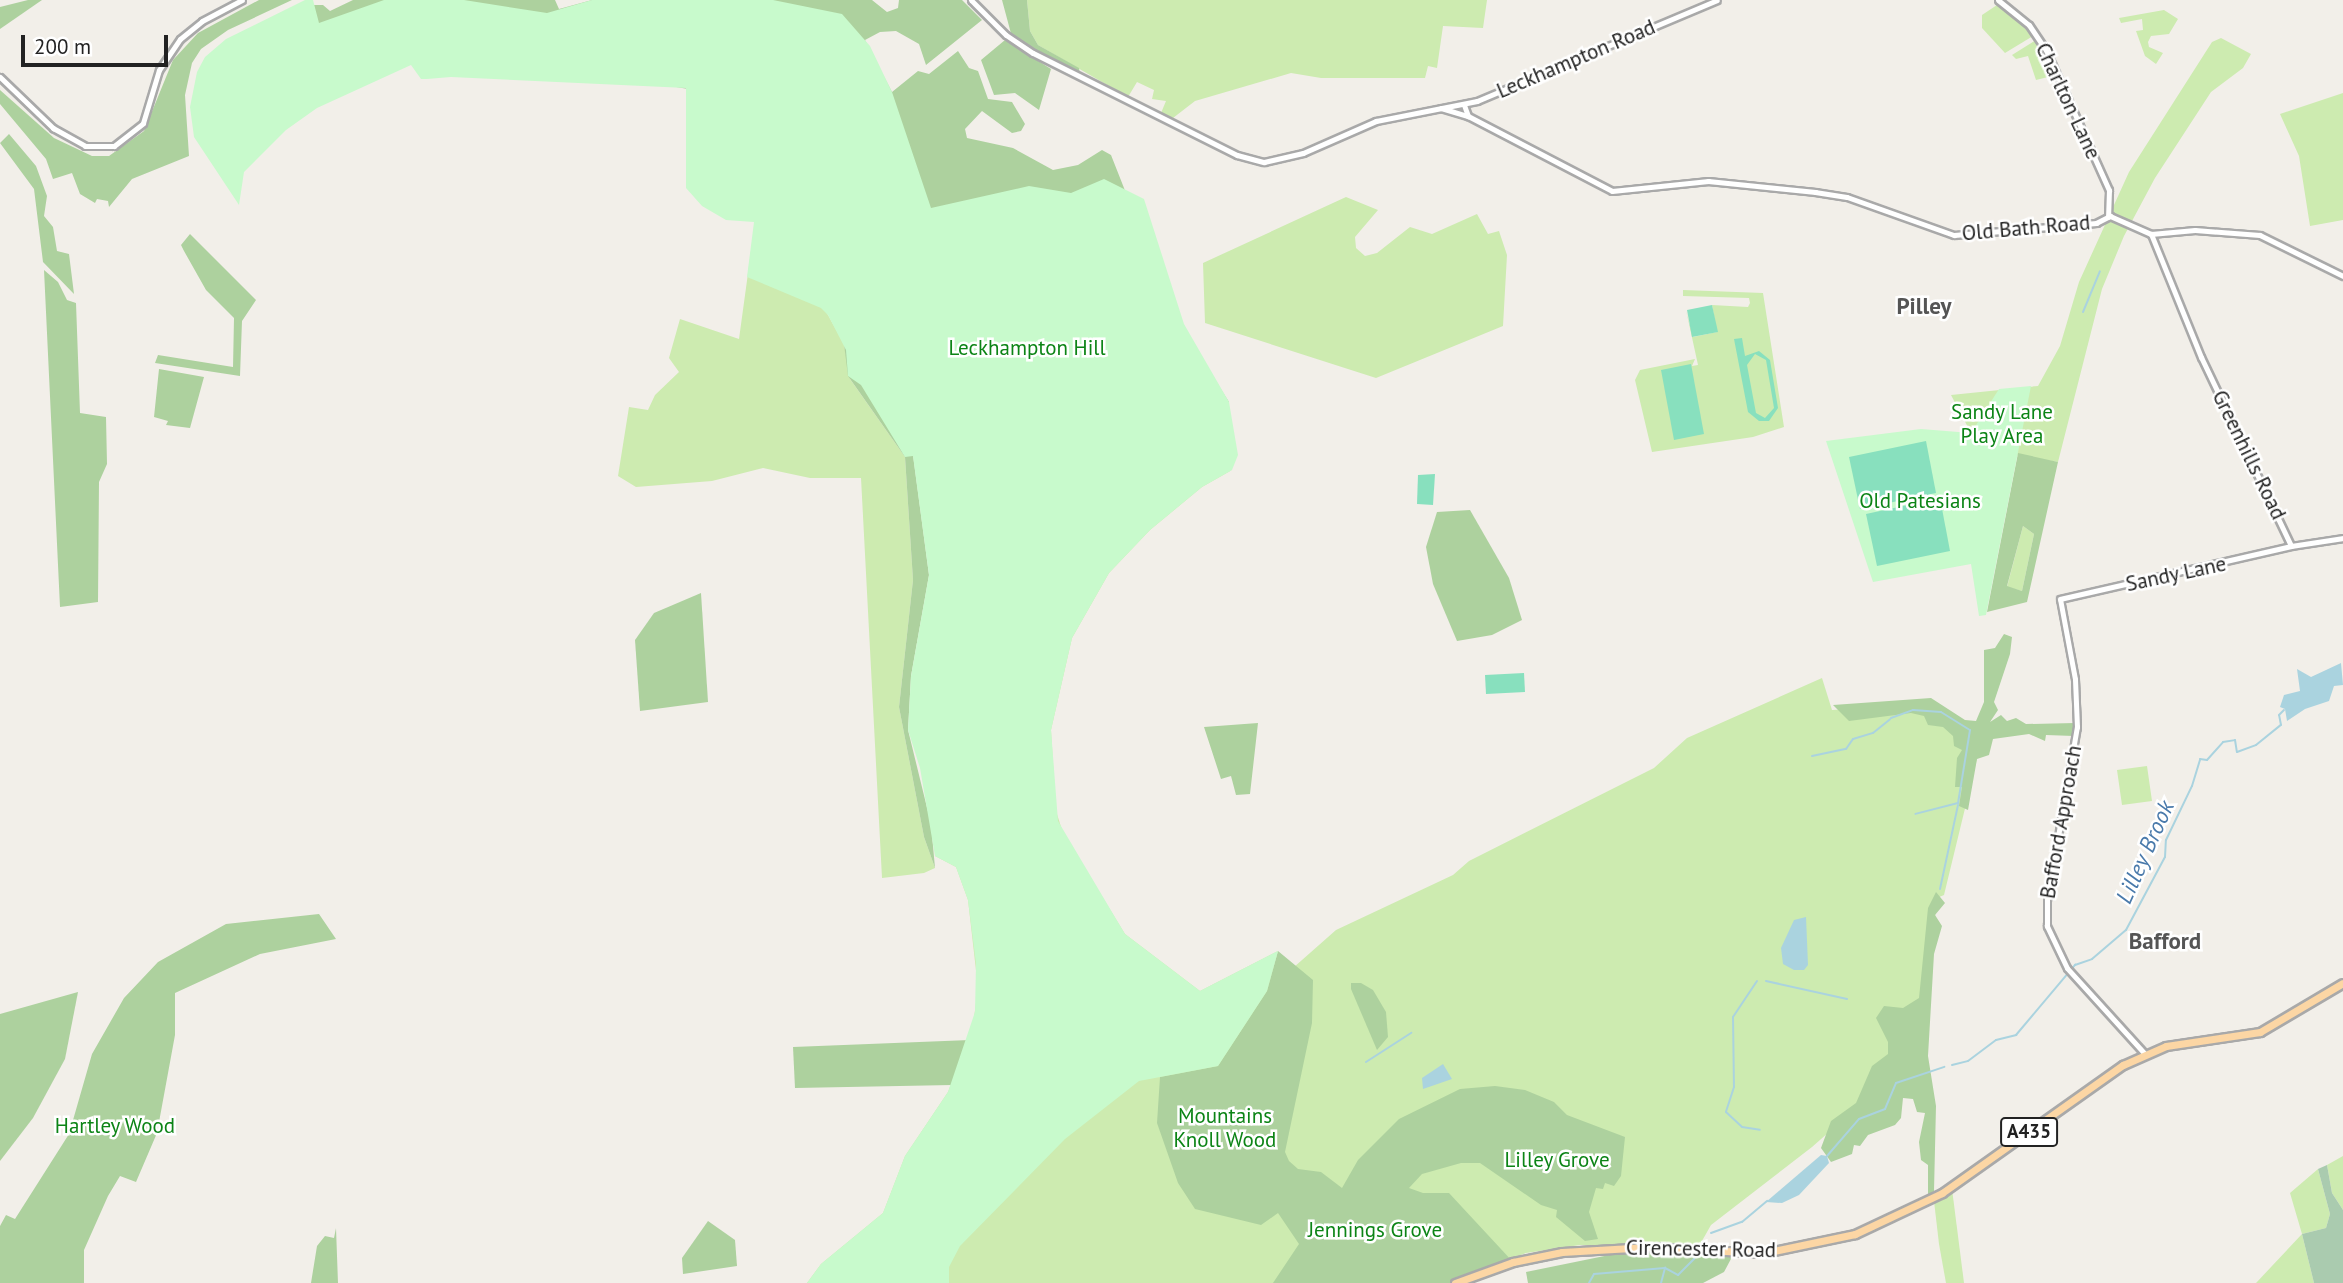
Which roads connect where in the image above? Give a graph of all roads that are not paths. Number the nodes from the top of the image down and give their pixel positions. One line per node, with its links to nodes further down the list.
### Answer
1 (243, 0): 5 (street)
2 (971, 0): 7 (street, Leckhampton Road)
3 (1717, 0): 6 (street, Leckhampton Road)
4 (1998, 0): 9 (street, Charlton Lane)
5 (0, 77)
6 (1464, 105): 7 (street, Leckhampton Road); 8 (street)
7 (1440, 107): 8 (street, Old Bath Road)
8 (1468, 116): 9 (street, Old Bath Road)
9 (2108, 217): 10 (street, Old Bath Road)
10 (2151, 234): 11 (street, Old Bath Road); 13 (street, Greenhills Road)
11 (2343, 276)
12 (2343, 538): 13 (street, Sandy Lane)
13 (2291, 546): 14 (street, Sandy Lane)
14 (2060, 599): 16 (street, Bafford Approach)
15 (2343, 984): 16 (main road, Cirencester Road / A435)
16 (2145, 1054): 17 (main road, Cirencester Road / A435)
17 (1455, 1283)

